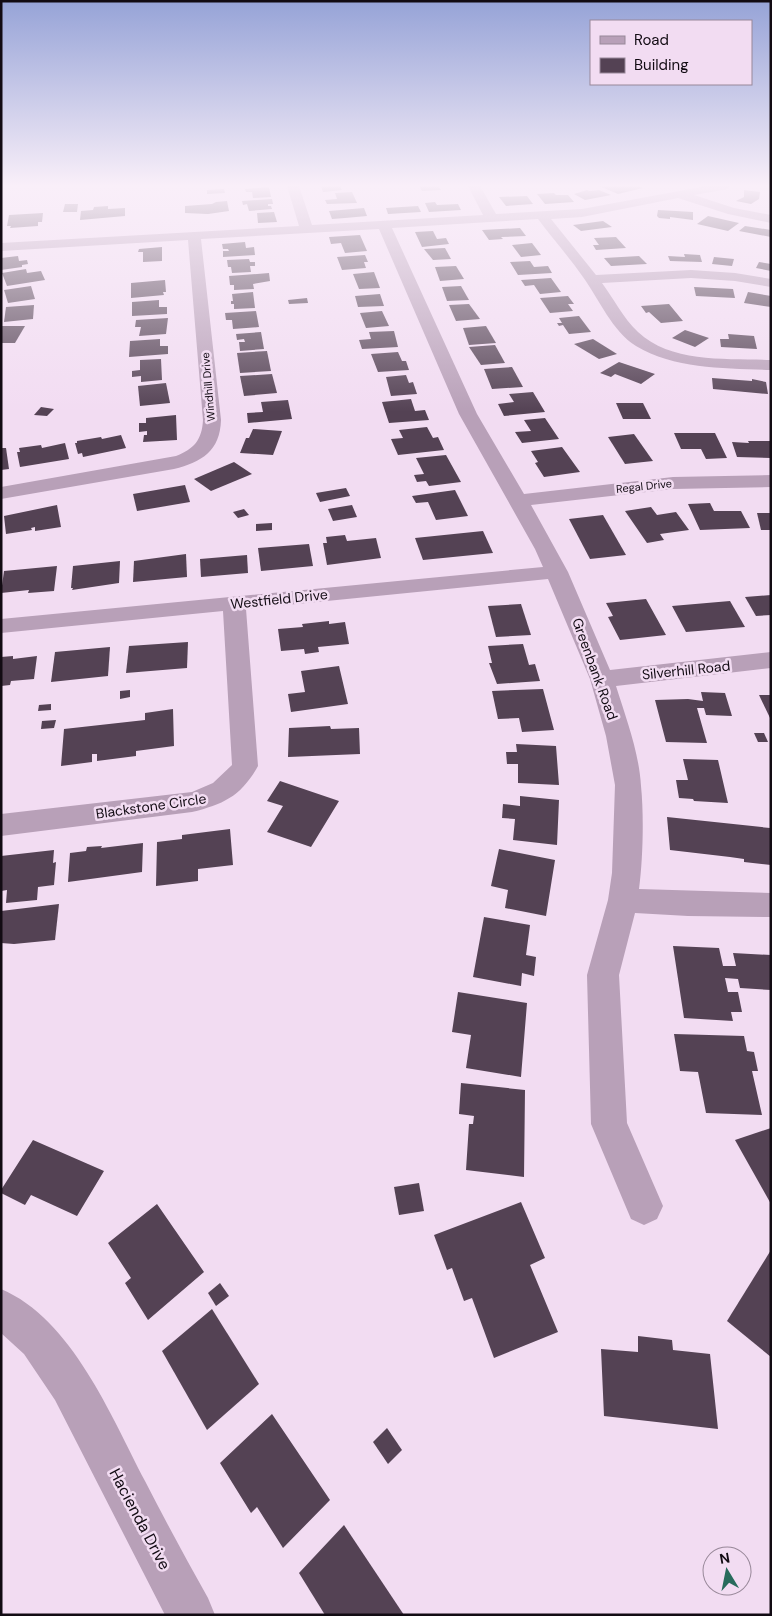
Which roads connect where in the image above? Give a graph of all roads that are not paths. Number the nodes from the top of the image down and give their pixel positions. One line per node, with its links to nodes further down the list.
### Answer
1 (197, 261): 8 (street, Windhill Drive)
2 (400, 261): 9 (street, Greenbank Road)
3 (577, 261): 4 (street)
4 (592, 280): 5 (street); 6 (street)
5 (771, 283)
6 (771, 365)
7 (771, 482): 9 (street, Regal Drive)
8 (1, 493)
9 (517, 501): 10 (street, Greenbank Road)
10 (557, 572): 11 (street, Westfield Drive); 14 (street, Greenbank Road)
11 (234, 604): 12 (street, Westfield Drive); 15 (street, Blackstone Circle)
12 (1, 626)
13 (771, 660): 14 (street, Silverhill Road)
14 (602, 679): 16 (street, Greenbank Road)
15 (1, 825)
16 (623, 900): 17 (street); 18 (street, Greenbank Road)
17 (771, 905)
18 (644, 1206)
19 (1, 1309): 20 (street, Hacienda Drive)
20 (191, 1615)

